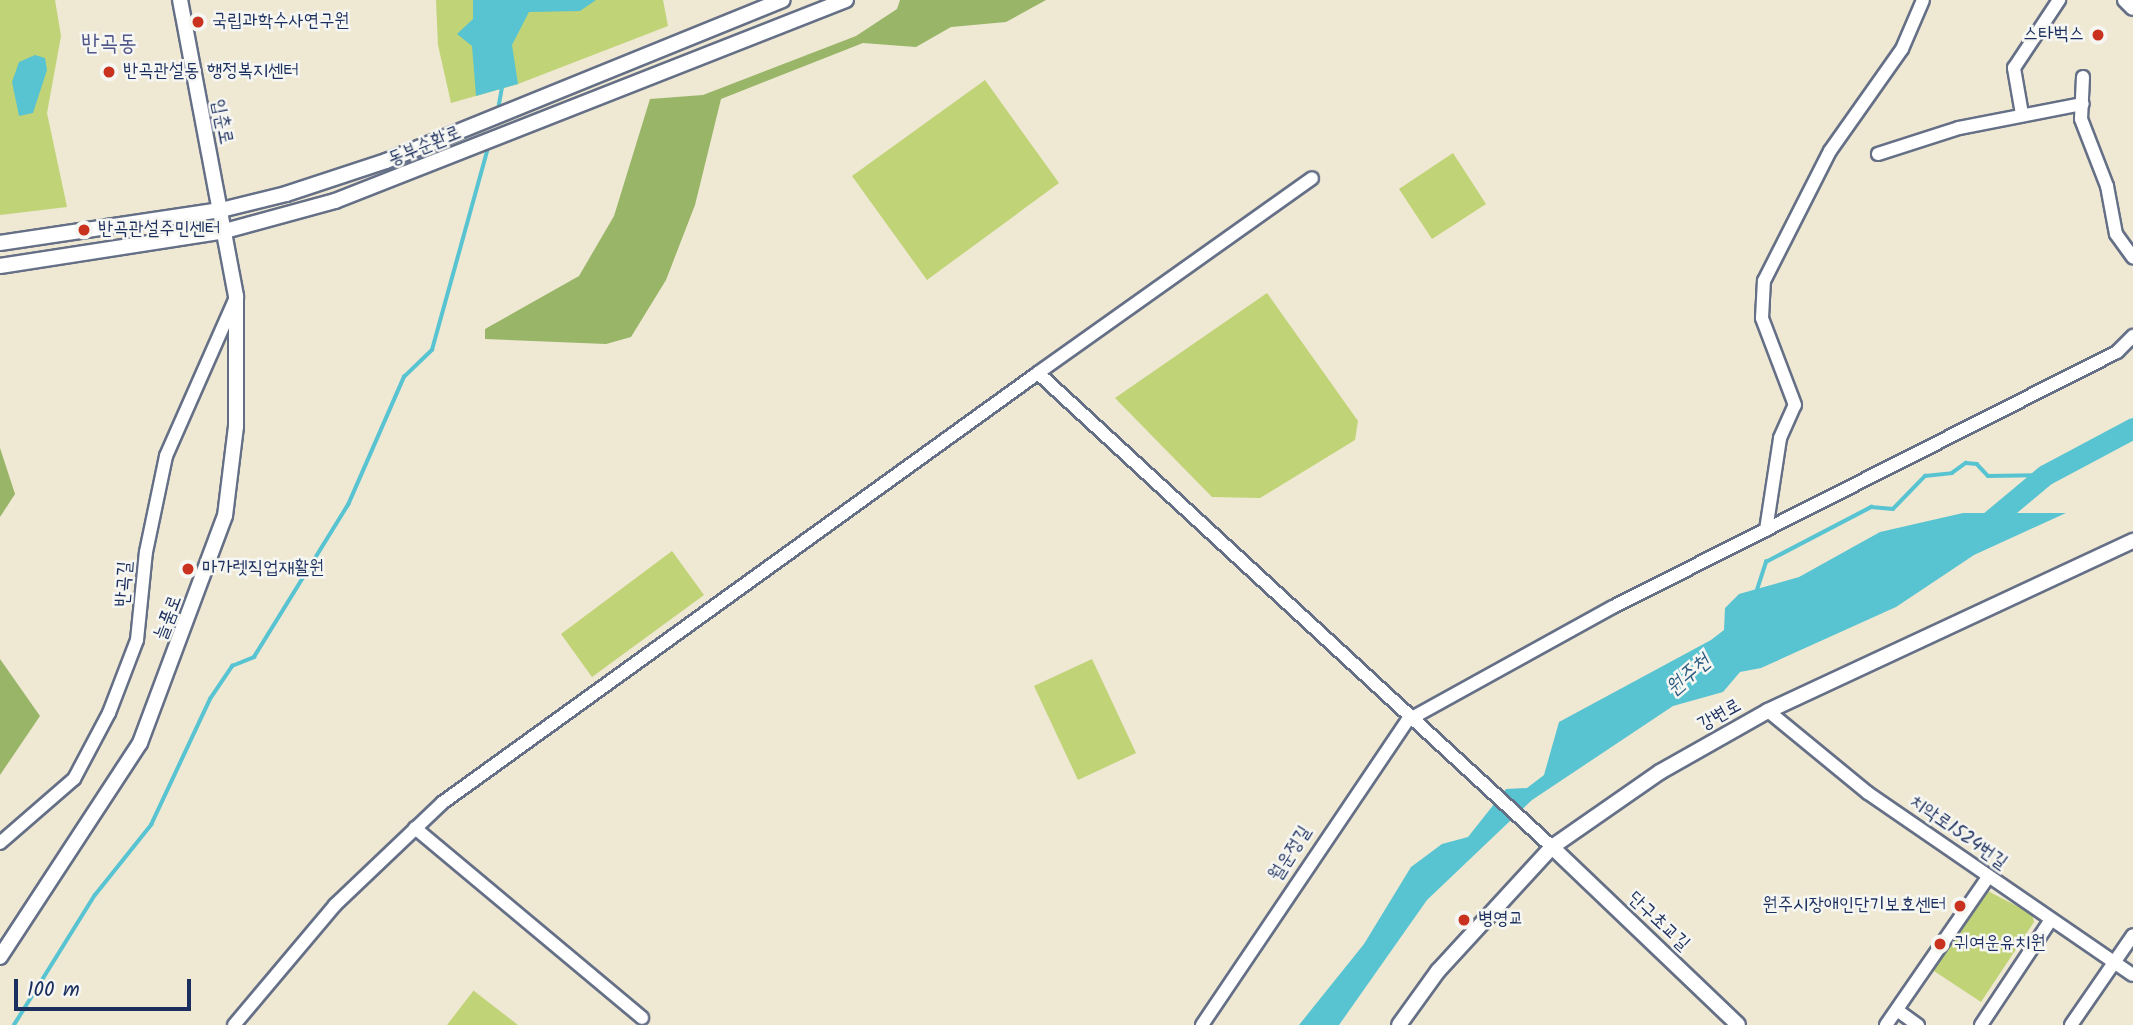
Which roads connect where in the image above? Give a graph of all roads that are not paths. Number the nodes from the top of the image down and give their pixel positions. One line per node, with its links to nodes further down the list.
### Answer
1 (180, 0): 13 (street, 입춘로)
2 (783, 0): 13 (street, 동부순환로)
3 (846, 0): 14 (street, 동부순환로)
4 (1923, 0): 21 (street)
5 (2059, 0): 10 (street)
6 (2125, 0): 7 (street)
7 (2133, 8)
8 (2083, 77): 9 (street)
9 (2083, 104): 10 (street); 16 (street)
10 (2022, 114): 11 (street)
11 (1878, 154)
12 (1312, 178): 20 (street)
13 (221, 210): 14 (street, 늘품로); 15 (street, 동부순환로)
14 (225, 231): 17 (street, 동부순환로); 18 (street, 늘품로)
15 (0, 243)
16 (2133, 257)
17 (0, 267)
18 (236, 296): 26 (street, 반곡길); 31 (street, 늘품로)
19 (2133, 336): 21 (street)
20 (1038, 373): 24 (street); 25 (street)
21 (1766, 530): 24 (street)
22 (2133, 541): 23 (street, 강변로)
23 (1768, 711): 27 (street, 강변로); 28 (street, 치악로1524번길)
24 (1408, 720): 27 (street); 37 (street, 월운정길)
25 (415, 828): 35 (street); 36 (street)
26 (0, 843)
27 (1552, 848): 38 (street, 강변로); 39 (street, 단구초교길)
28 (1988, 877): 29 (street, 치악로1524번길); 34 (street)
29 (2050, 922): 32 (street, 치악로1524번길); 42 (street)
30 (2133, 935): 32 (street)
31 (0, 957)
32 (2114, 962): 33 (street, 치악로1524번길); 43 (street)
33 (2133, 975)
34 (1897, 1010): 40 (street); 41 (street)
35 (642, 1018)
36 (234, 1025)
37 (1202, 1025)
38 (1399, 1025)
39 (1738, 1025)
40 (1886, 1025)
41 (1918, 1025)
42 (1980, 1025)
43 (2071, 1025)

